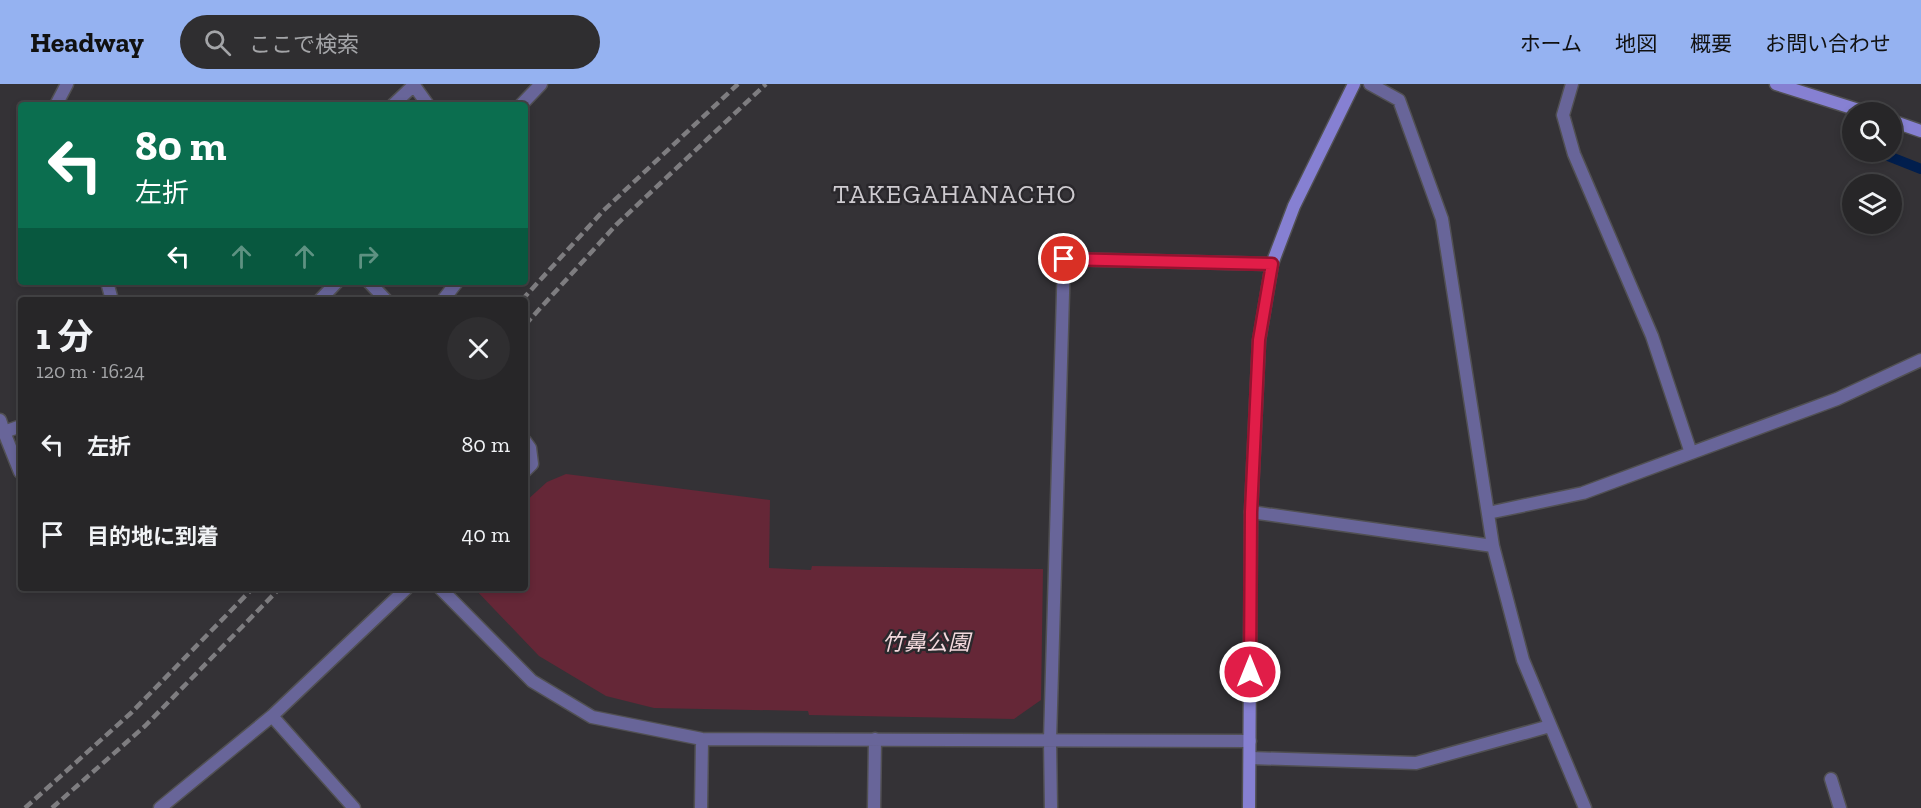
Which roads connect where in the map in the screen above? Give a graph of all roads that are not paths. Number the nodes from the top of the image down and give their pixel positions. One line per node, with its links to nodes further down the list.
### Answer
1 (67, 84): 8 (street)
2 (413, 84): 9 (street); 10 (street)
3 (542, 84): 11 (street)
4 (1354, 84): 15 (street)
5 (1370, 84): 30 (street)
6 (1572, 84): 26 (street)
7 (1776, 84): 12 (street)
8 (58, 102)
9 (396, 102)
10 (426, 102)
11 (524, 102)
12 (1842, 105)
13 (1902, 124): 14 (street)
14 (1921, 131)
15 (1272, 264): 29 (street); 38 (street)
16 (334, 285): 19 (street)
17 (372, 285): 20 (street)
18 (455, 285): 21 (street)
19 (323, 297)
20 (383, 297)
21 (445, 297)
22 (1921, 360): 26 (street)
23 (2, 426): 24 (street); 27 (street)
24 (18, 426)
25 (528, 445): 28 (street)
26 (1691, 453): 30 (street)
27 (18, 467)
28 (528, 468)
29 (1251, 512): 31 (street); 39 (street)
30 (1488, 513): 31 (street)
31 (1493, 546): 35 (street)
32 (404, 591): 34 (street)
33 (443, 591): 36 (street)
34 (272, 717): 42 (street); 43 (street)
35 (1550, 726): 40 (street); 48 (street)
36 (702, 739): 37 (street); 44 (street)
37 (875, 739): 38 (street); 45 (street)
38 (1050, 740): 39 (street); 46 (street)
39 (1250, 741): 40 (street)
40 (1250, 758): 47 (street)
41 (1831, 779): 49 (street)
42 (160, 808)
43 (354, 808)
44 (701, 808)
45 (874, 808)
46 (1050, 808)
47 (1249, 808)
48 (1585, 808)
49 (1840, 808)

